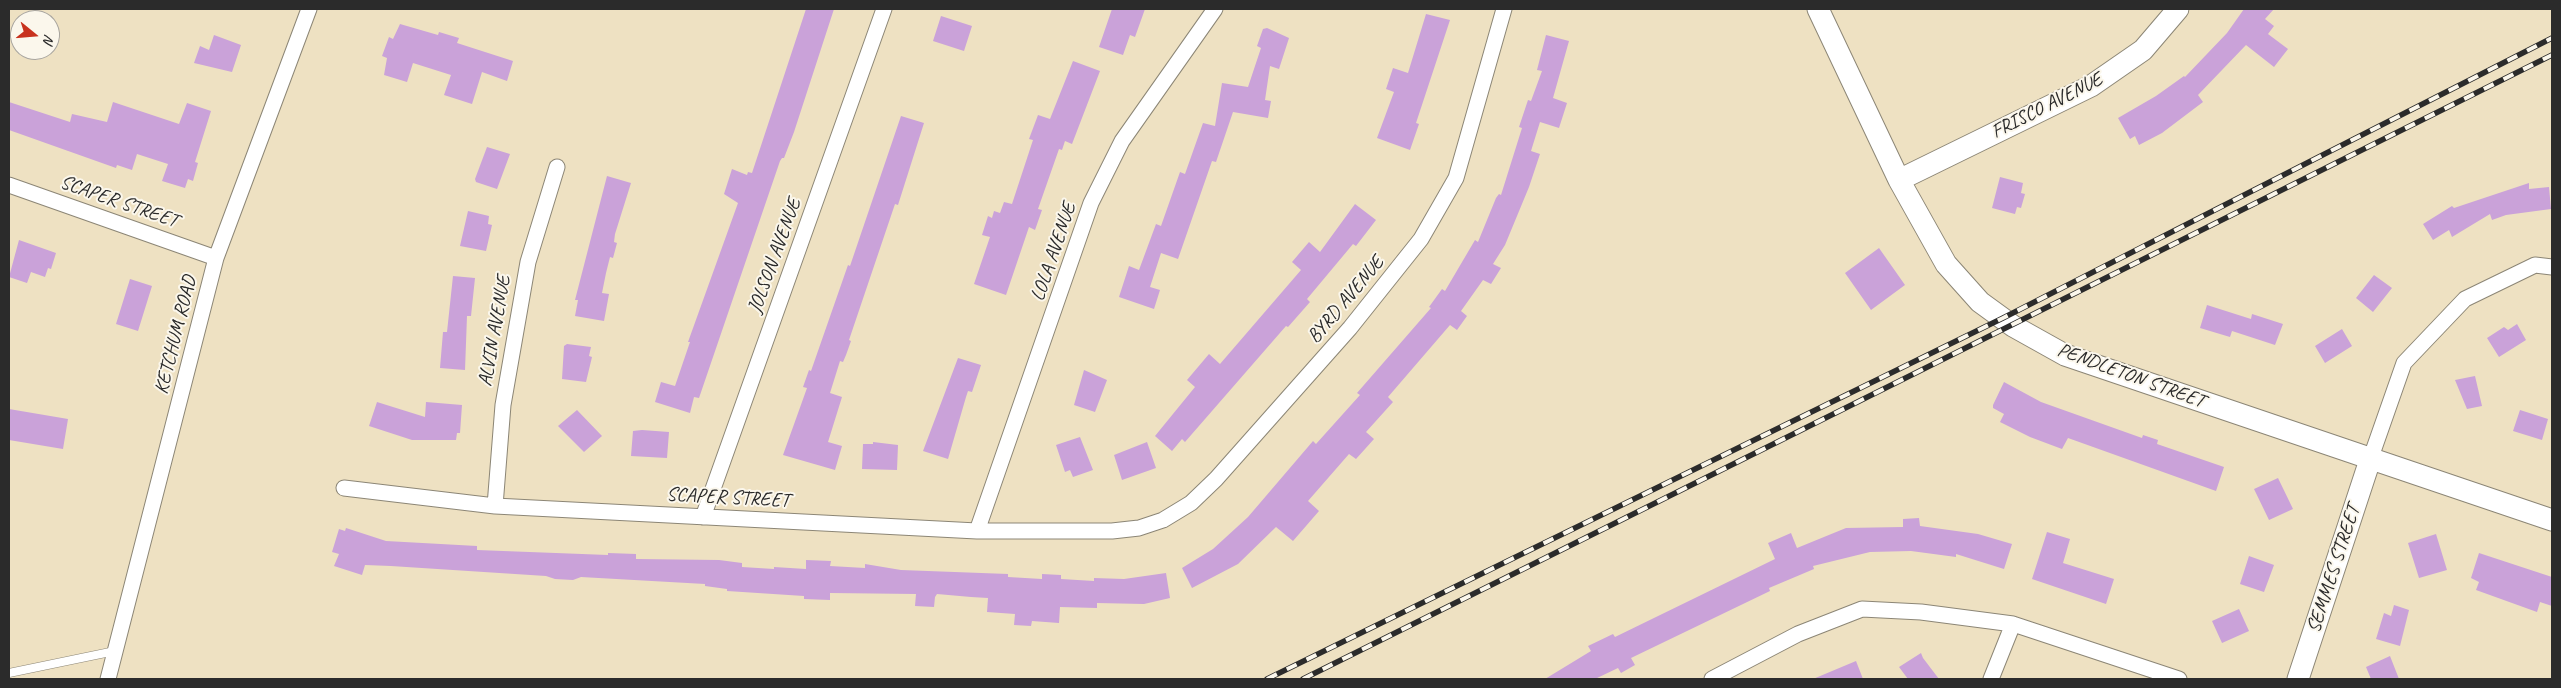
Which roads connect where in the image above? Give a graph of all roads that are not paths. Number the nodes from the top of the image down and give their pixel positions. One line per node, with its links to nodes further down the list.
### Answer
1 (309, 9): 10 (street, KETCHUM ROAD)
2 (884, 9): 15 (street, JOLSON AVENUE)
3 (1215, 9): 17 (street, LOLA AVENUE)
4 (1504, 9): 18 (street, BYRD AVENUE)
5 (1818, 9): 8 (main road, PENDLETON STREET)
6 (2178, 9): 8 (main road, FRISCO AVENUE)
7 (557, 167): 14 (street, ALVIN AVENUE)
8 (1899, 180): 12 (main road, PENDLETON STREET)
9 (9, 185): 10 (street, SCAPER STREET)
10 (216, 258): 20 (street, KETCHUM ROAD)
11 (2552, 267): 12 (street)
12 (2370, 460): 16 (main road, PENDLETON STREET); 26 (main road, SEMMES STREET)
13 (344, 488): 14 (street, SCAPER STREET)
14 (495, 506): 15 (street, SCAPER STREET)
15 (703, 517): 17 (street, SCAPER STREET)
16 (2552, 520)
17 (977, 531): 18 (street, SCAPER STREET)
18 (1112, 531)
19 (2013, 624): 23 (street); 24 (street); 25 (street)
20 (115, 651): 21 (lane); 22 (street, KETCHUM ROAD)
21 (9, 673)
22 (108, 679)
23 (1712, 679)
24 (1991, 679)
25 (2179, 679)
26 (2298, 679)

